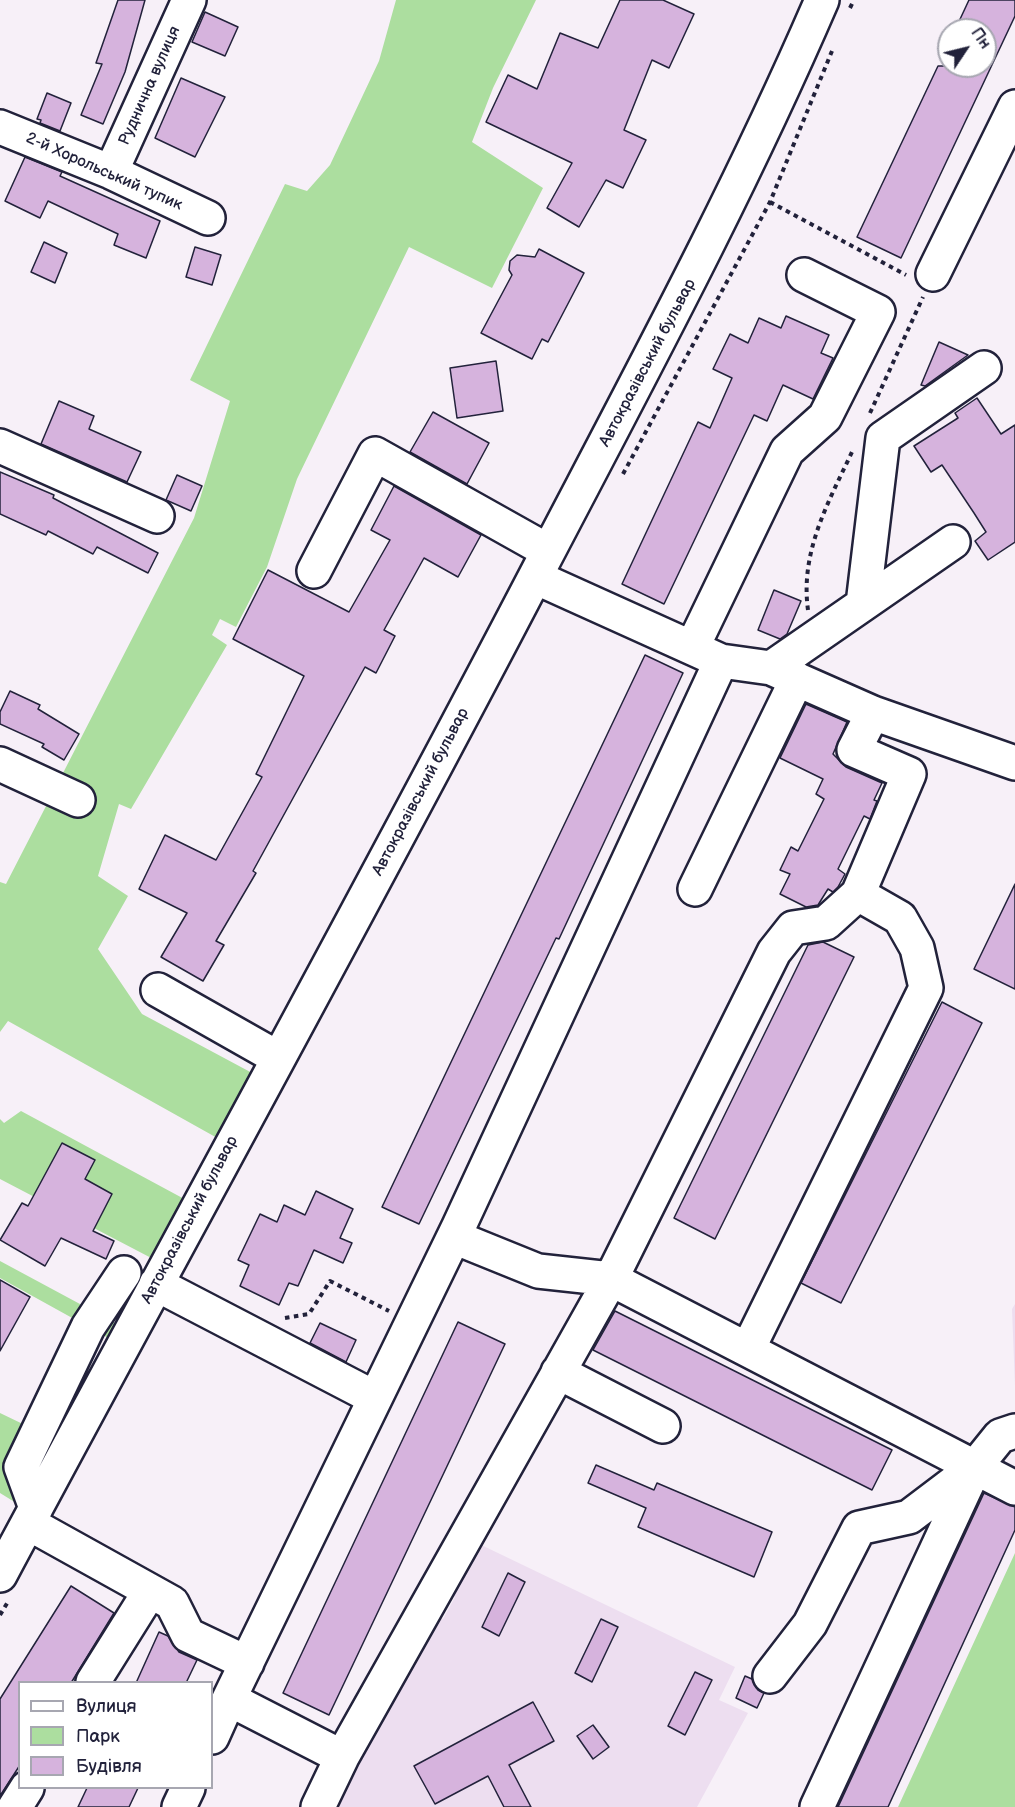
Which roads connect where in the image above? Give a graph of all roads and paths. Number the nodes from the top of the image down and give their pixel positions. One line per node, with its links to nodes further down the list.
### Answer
1 (189, 0): 5 (street, Руднична вулиця)
2 (822, 0): 14 (street, Автокразівський бульвар)
3 (1015, 107): 9 (street)
4 (0, 127): 5 (street, 2-й Хорольський тупик)
5 (111, 172): 7 (street, 2-й Хорольський тупик)
6 (770, 202): 9 (path)
7 (208, 218)
8 (804, 275): 17 (street)
9 (925, 277)
10 (984, 368): 16 (street)
11 (0, 446): 12 (street)
12 (157, 516)
13 (952, 542): 16 (street)
14 (542, 564): 15 (street); 17 (street); 27 (street, Автокразівський бульвар)
15 (314, 571)
16 (863, 604): 19 (street)
17 (692, 648): 18 (street)
18 (721, 661): 19 (street); 28 (street)
19 (784, 673): 20 (street); 24 (street)
20 (873, 713): 21 (street); 25 (street)
21 (1015, 763)
22 (0, 764): 23 (street)
23 (78, 800)
24 (695, 889)
25 (858, 894): 30 (street); 34 (street)
26 (158, 990): 27 (street)
27 (278, 1058): 31 (street, Автокразівський бульвар)
28 (454, 1237): 30 (street); 33 (street)
29 (124, 1273): 41 (street)
30 (611, 1279): 34 (street); 35 (street)
31 (156, 1284): 36 (street); 41 (street, Автокразівський бульвар)
32 (278, 1319): 33 (path)
33 (412, 1322): 36 (street)
34 (748, 1348): 39 (street)
35 (558, 1372): 37 (street); 49 (street)
36 (375, 1398): 44 (street)
37 (663, 1426)
38 (1015, 1431): 39 (street)
39 (975, 1467): 40 (street); 45 (street); 55 (street)
40 (1015, 1488)
41 (32, 1515): 42 (street, Автокразівський бульвар); 43 (street)
42 (0, 1575)
43 (150, 1591): 44 (street); 46 (street)
44 (247, 1663): 47 (street)
45 (770, 1676)
46 (94, 1681)
47 (229, 1699): 48 (street); 49 (street)
48 (213, 1735)
49 (342, 1757): 54 (street)
50 (26, 1789): 52 (street)
51 (188, 1789): 53 (street)
52 (15, 1807)
53 (179, 1807)
54 (318, 1807)
55 (817, 1807)

